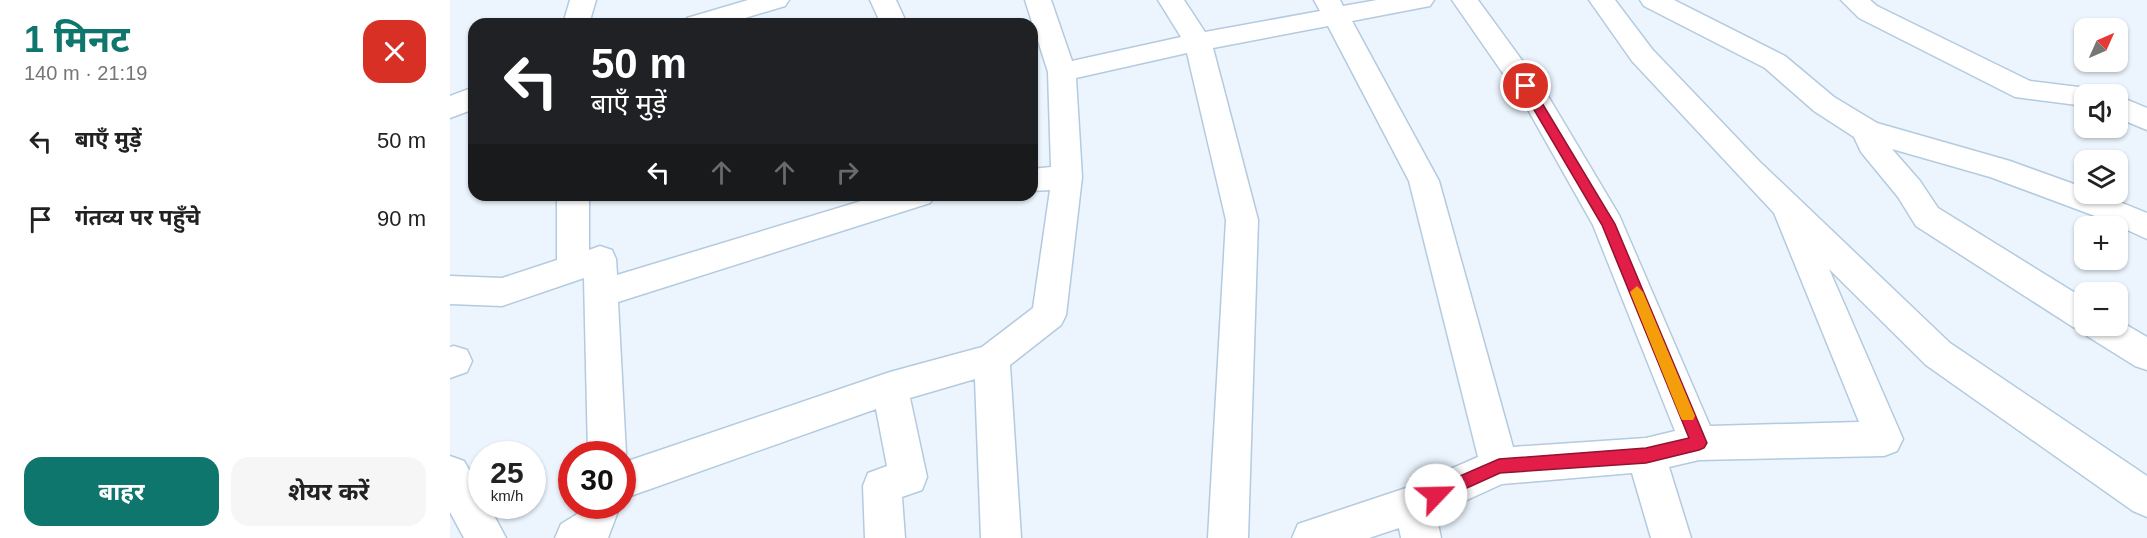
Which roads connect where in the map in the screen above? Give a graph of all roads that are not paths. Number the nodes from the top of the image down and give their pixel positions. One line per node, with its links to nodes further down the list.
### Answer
1 (583, 0): 12 (street)
2 (776, 0): 13 (street)
3 (883, 0): 14 (street)
4 (1038, 0): 16 (street)
5 (1171, 0): 15 (street)
6 (1422, 0): 11 (street)
7 (1466, 0): 38 (street)
8 (1602, 0): 27 (street)
9 (1653, 0): 22 (street)
10 (1854, 0): 17 (street)
11 (1332, 8): 15 (street); 40 (street)
12 (578, 18)
13 (716, 18)
14 (891, 18)
15 (1198, 42): 16 (street); 48 (street)
16 (1062, 72): 23 (street)
17 (2074, 95)
18 (468, 100): 19 (street)
19 (450, 108)
20 (2128, 111): 21 (street)
21 (2147, 120)
22 (1867, 131): 28 (street); 32 (street)
23 (1067, 177): 24 (street); 35 (street)
24 (1038, 179)
25 (573, 201): 29 (street)
26 (900, 201): 31 (street)
27 (1787, 207): 38 (street); 43 (street)
28 (2147, 227)
29 (573, 268): 30 (street); 31 (street)
30 (450, 290)
31 (601, 294): 37 (street)
32 (2074, 310)
33 (2116, 336): 34 (street)
34 (2147, 355)
35 (992, 359): 36 (street); 47 (street)
36 (890, 388): 42 (street); 46 (street)
37 (607, 441)
38 (1699, 443): 39 (street)
39 (1646, 455): 40 (street); 50 (street)
40 (1499, 466): 44 (street)
41 (450, 474): 45 (street)
42 (636, 476)
43 (2147, 498)
44 (1418, 521): 49 (street)
45 (486, 538)
46 (885, 538)
47 (1001, 538)
48 (1228, 538)
49 (1312, 538)
50 (1671, 538)

